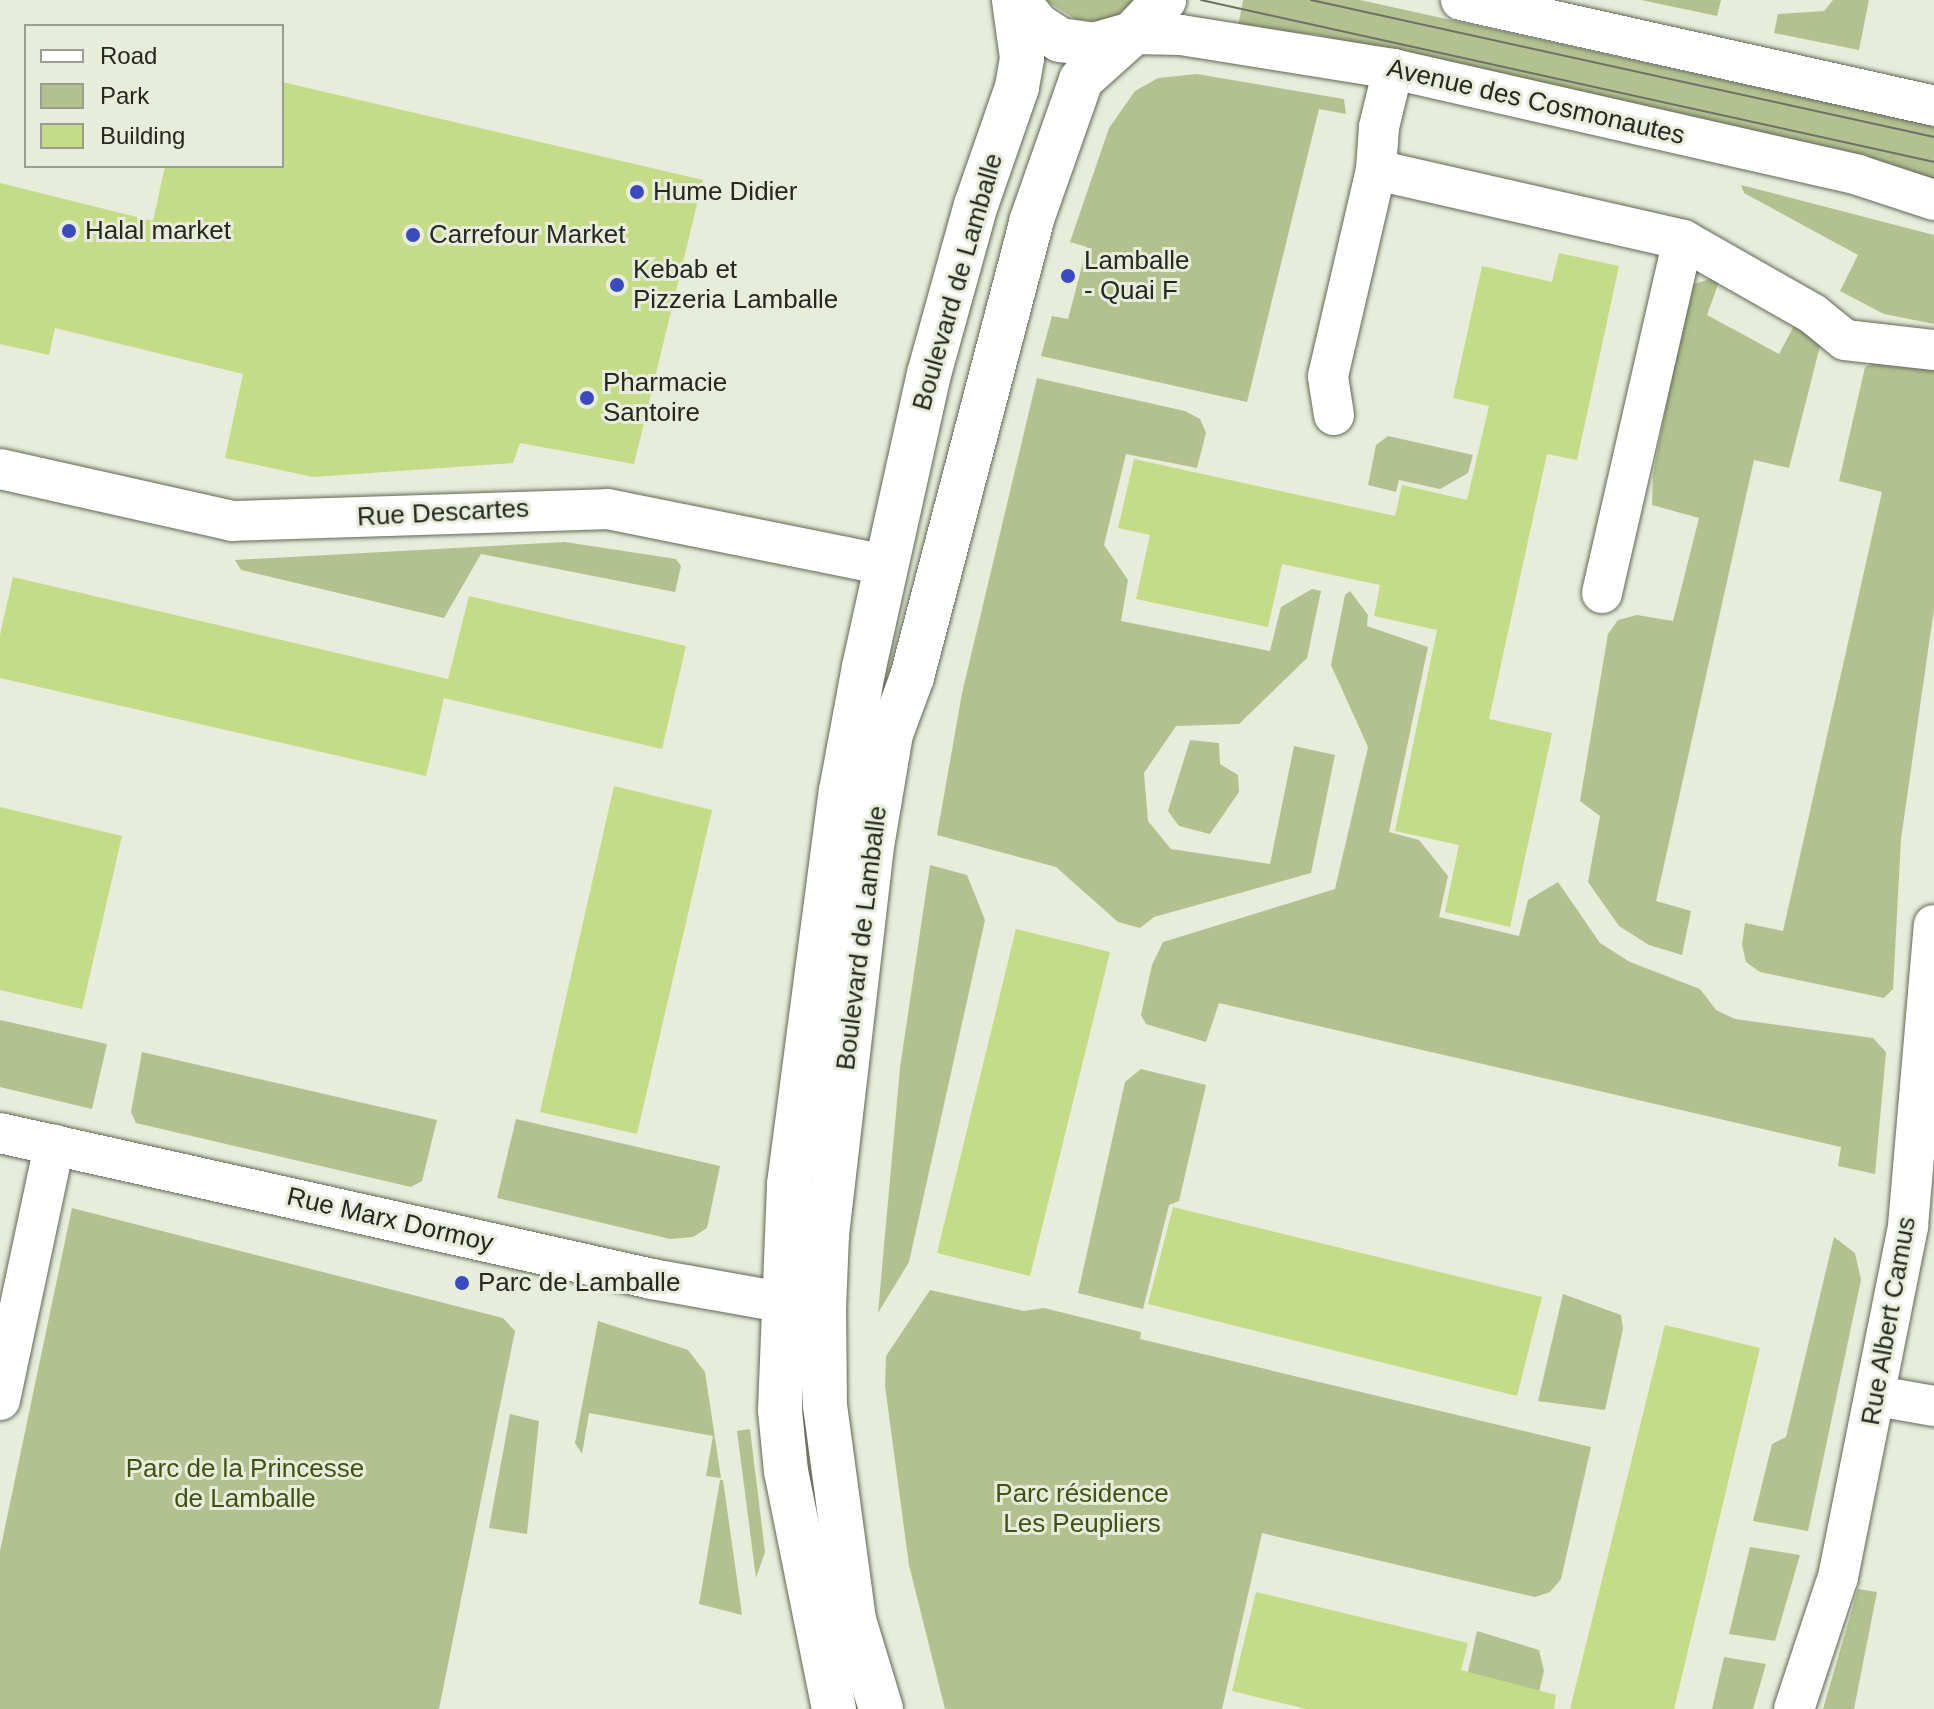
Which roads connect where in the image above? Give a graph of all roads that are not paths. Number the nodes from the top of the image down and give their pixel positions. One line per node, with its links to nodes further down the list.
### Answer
1 (1015, 0): 4 (street); 13 (street, Boulevard de Lamballe)
2 (1164, 0): 4 (street, Boulevard de Lamballe)
3 (1461, 0): 6 (street)
4 (1132, 34): 5 (street, Avenue des Cosmonautes); 14 (street, Boulevard de Lamballe)
5 (1393, 69): 7 (street); 8 (street, Avenue des Cosmonautes)
6 (1934, 106)
7 (1376, 170): 9 (street); 11 (street)
8 (1934, 200)
9 (1683, 240): 10 (street); 15 (street)
10 (1934, 350)
11 (1334, 415)
12 (0, 469): 13 (street, Rue Descartes)
13 (885, 565): 14 (street); 19 (street, Boulevard de Lamballe)
14 (936, 574): 20 (street, Boulevard de Lamballe)
15 (1602, 593)
16 (1934, 925): 21 (street, Rue Albert Camus)
17 (0, 1133): 18 (street, Rue Marx Dormoy)
18 (54, 1145): 19 (street, Rue Marx Dormoy); 22 (street)
19 (781, 1302): 20 (street); 24 (street, Boulevard de Lamballe)
20 (824, 1309): 25 (street, Boulevard de Lamballe)
21 (1877, 1396): 23 (street); 26 (street, Rue Albert Camus)
22 (0, 1400)
23 (1934, 1406)
24 (834, 1709)
25 (881, 1709)
26 (1794, 1709)

